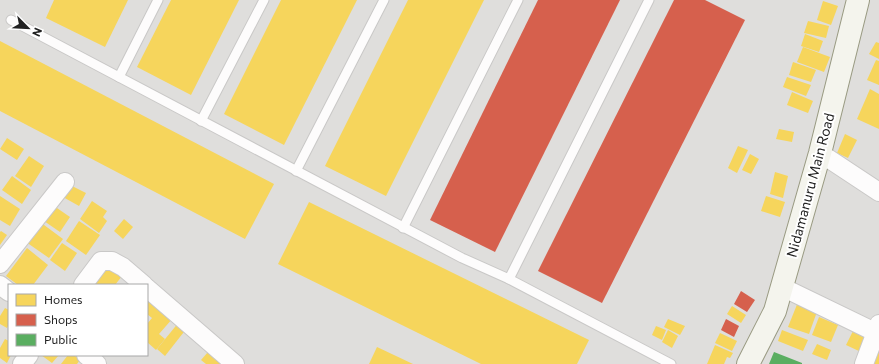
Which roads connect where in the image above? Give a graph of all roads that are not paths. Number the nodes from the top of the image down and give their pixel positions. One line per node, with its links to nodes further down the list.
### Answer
1 (158, 0): 8 (lane)
2 (264, 0): 9 (lane)
3 (384, 0): 11 (lane)
4 (518, 0): 14 (lane)
5 (648, 0): 16 (lane)
6 (858, 0): 10 (main road, Nidamanuru Main Road)
7 (11, 20): 8 (lane)
8 (119, 77): 9 (lane)
9 (201, 121): 11 (lane)
10 (820, 154): 13 (street); 20 (main road, Nidamanuru Main Road)
11 (296, 171): 14 (lane)
12 (65, 182): 15 (street)
13 (879, 192)
14 (403, 228): 16 (lane)
15 (0, 264)
16 (509, 279): 29 (lane)
17 (84, 284): 18 (street)
18 (143, 284)
19 (0, 285): 22 (street)
20 (782, 287): 23 (street); 30 (main road, Nidamanuru Main Road)
21 (148, 289): 28 (street)
22 (8, 291)
23 (878, 330): 31 (street)
24 (28, 356): 26 (street)
25 (87, 356): 27 (street)
26 (22, 364)
27 (97, 364)
28 (235, 364)
29 (671, 364)
30 (748, 364)
31 (864, 364)

